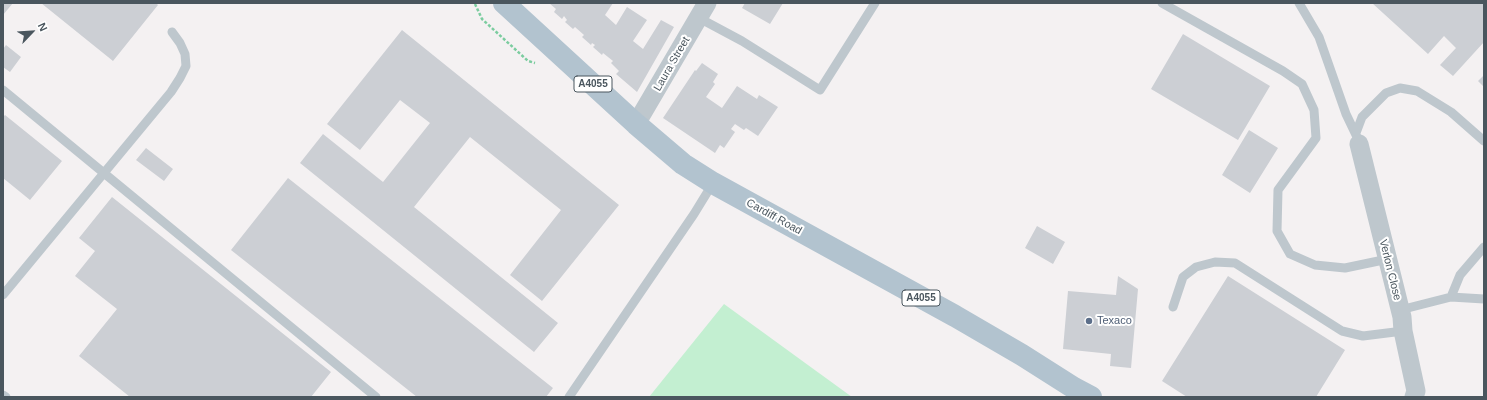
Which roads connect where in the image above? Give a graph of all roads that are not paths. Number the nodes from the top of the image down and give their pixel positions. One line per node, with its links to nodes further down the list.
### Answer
1 (504, 3): 8 (main road, Cardiff Road / A4055)
2 (875, 3): 5 (lane)
3 (1162, 3): 14 (lane)
4 (1299, 3): 9 (lane)
5 (703, 10): 8 (street, Laura Street)
6 (172, 32): 11 (lane)
7 (3, 90): 11 (lane)
8 (636, 124): 12 (main road, Cardiff Road / A4055)
9 (1358, 139): 10 (lane); 14 (street, Verlon Close)
10 (1484, 141)
11 (104, 173): 15 (lane); 24 (lane)
12 (713, 183): 21 (main road, Cardiff Road / A4055); 25 (lane)
13 (1484, 246): 16 (lane)
14 (1388, 259): 19 (street, Verlon Close)
15 (3, 295)
16 (1451, 297): 17 (lane); 19 (lane)
17 (1484, 299)
18 (1172, 307): 20 (lane)
19 (1400, 310): 20 (street, Verlon Close)
20 (1403, 331): 26 (street, Verlon Close)
21 (1083, 394)
22 (3, 395): 23 (lane)
23 (6, 397)
24 (376, 397)
25 (569, 397)
26 (1414, 397)

